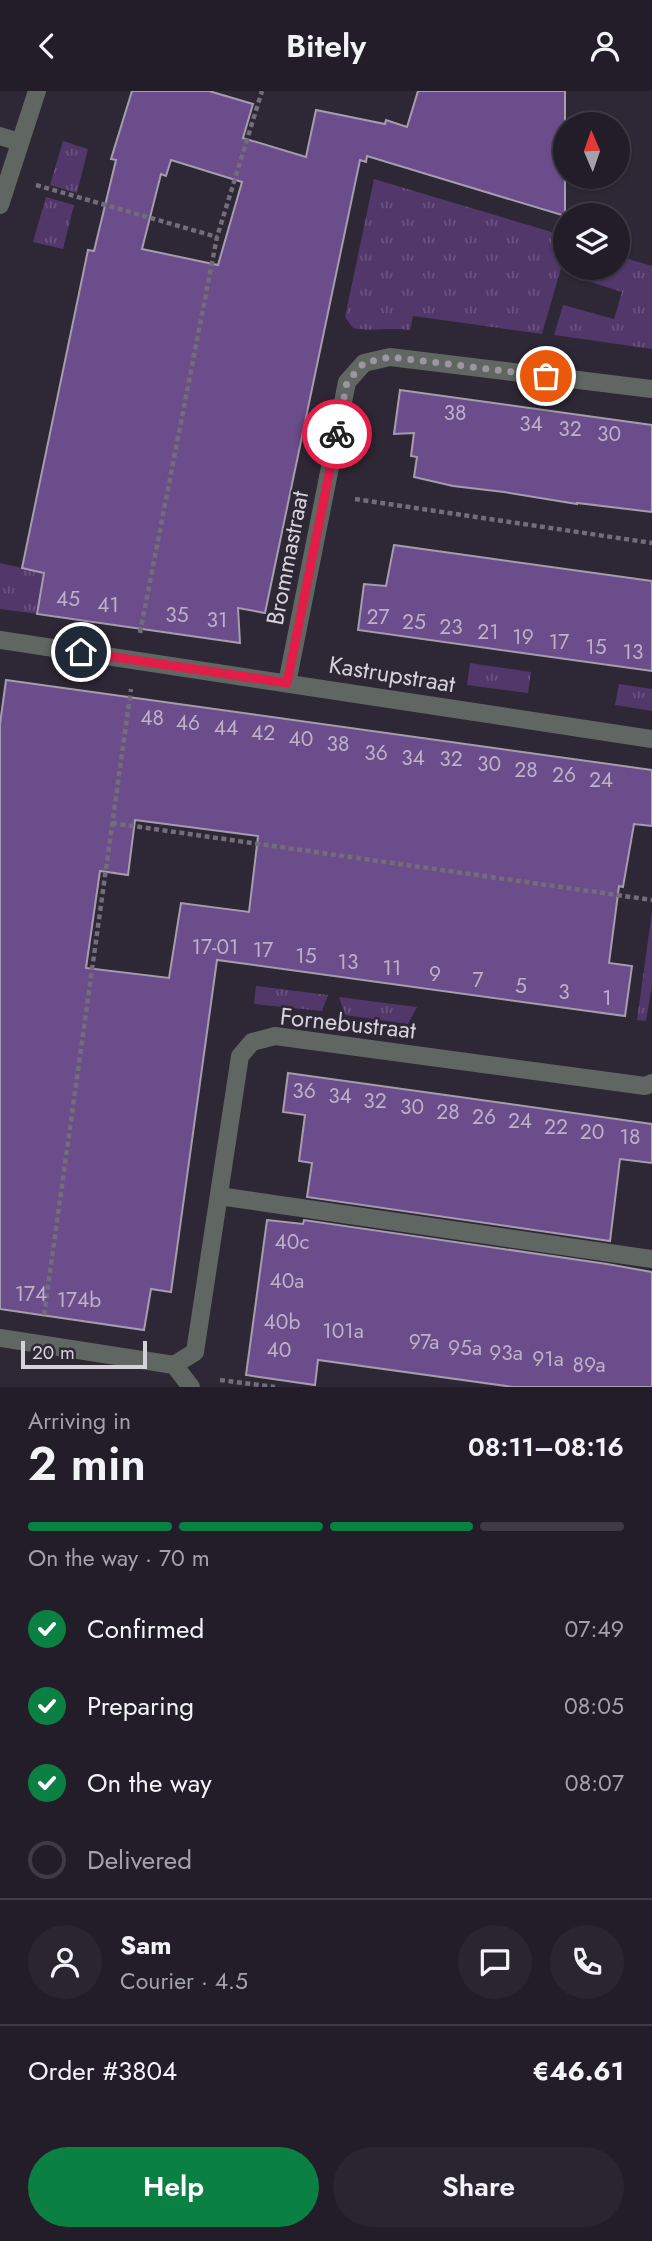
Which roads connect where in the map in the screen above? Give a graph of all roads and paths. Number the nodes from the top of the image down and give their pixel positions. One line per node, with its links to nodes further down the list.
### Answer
1 (37, 91): 4 (street)
2 (262, 91): 7 (path)
3 (0, 136): 4 (street)
4 (20, 142): 5 (street)
5 (8, 177): 6 (street); 7 (path)
6 (0, 205)
7 (217, 237): 12 (path)
8 (652, 389): 13 (street, Brommastraat)
9 (383, 502): 10 (path)
10 (652, 543)
11 (0, 640): 12 (street, Kastrupstraat)
12 (135, 660): 13 (street, Kastrupstraat); 15 (path)
13 (287, 683): 14 (street, Kastrupstraat)
14 (652, 739)
15 (112, 823): 16 (path); 21 (path)
16 (652, 900)
17 (652, 1083): 18 (street, Fornebustraat)
18 (219, 1196): 19 (street); 22 (street, Fornebustraat)
19 (652, 1259)
20 (0, 1338): 21 (street)
21 (40, 1344): 22 (street)
22 (183, 1376): 23 (path)
23 (275, 1387)

